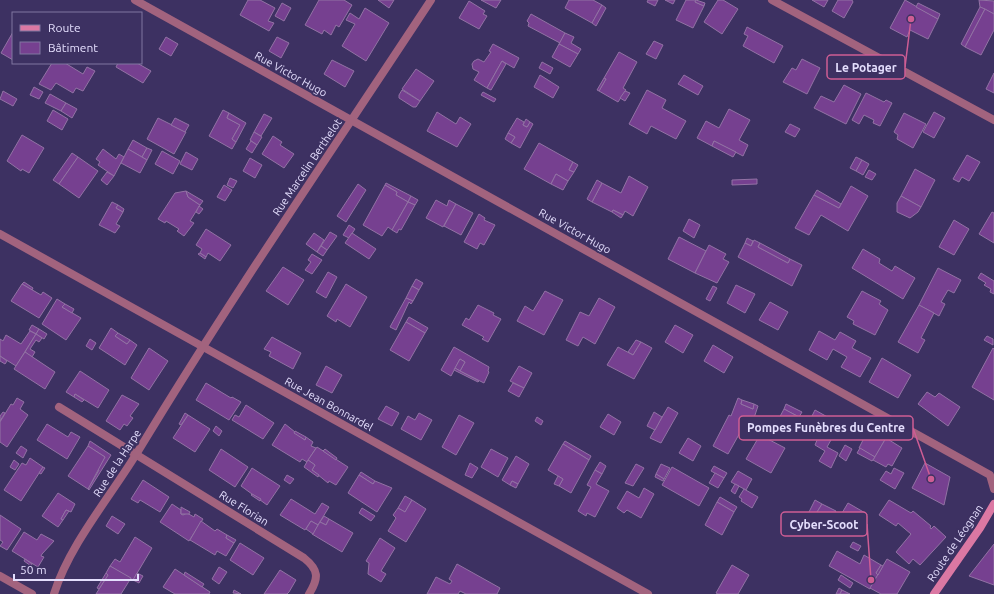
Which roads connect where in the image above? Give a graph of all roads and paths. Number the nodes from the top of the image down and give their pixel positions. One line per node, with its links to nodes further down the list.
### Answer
1 (135, 0): 4 (street, Rue Victor Hugo)
2 (431, 0): 4 (street, Rue Marcelin Berthelot)
3 (772, 0): 5 (street)
4 (352, 120): 7 (street, Rue Marcelin Berthelot); 10 (street, Rue Victor Hugo)
5 (994, 120)
6 (0, 234): 7 (street, Rue Jean Bonnardel)
7 (202, 346): 9 (street, Rue de la Harpe); 16 (street, Rue Jean Bonnardel)
8 (59, 407): 9 (street)
9 (136, 454): 14 (street, Rue de la Harpe); 15 (street, Rue Florian)
10 (994, 489)
11 (994, 504): 17 (main road, Route de Léognan)
12 (0, 576): 13 (street)
13 (32, 594)
14 (54, 594)
15 (308, 594)
16 (648, 594)
17 (934, 594)

